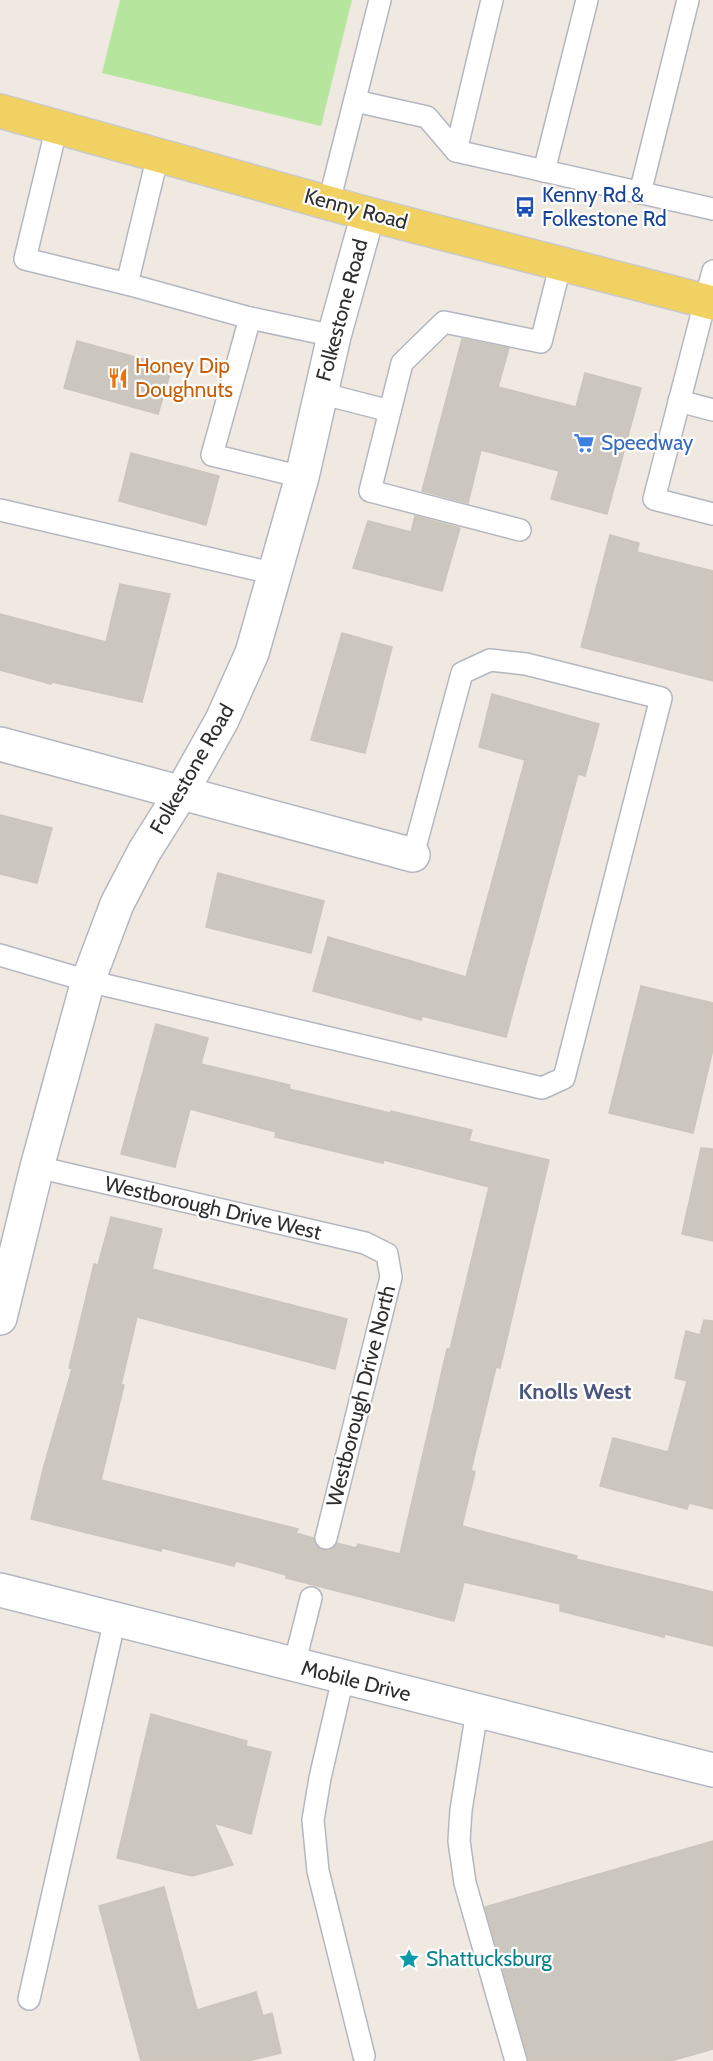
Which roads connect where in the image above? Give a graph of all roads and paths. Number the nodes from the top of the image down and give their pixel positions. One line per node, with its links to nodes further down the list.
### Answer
1 (380, 0): 5 (lane)
2 (492, 0): 8 (lane)
3 (587, 0): 10 (lane)
4 (688, 0): 11 (lane)
5 (355, 101): 8 (lane); 12 (lane)
6 (0, 111): 7 (main road, Kenny Road)
7 (57, 126): 9 (main road, Kenny Road); 16 (lane)
8 (456, 151): 10 (lane)
9 (158, 154): 12 (main road, Kenny Road); 16 (lane)
10 (544, 171): 11 (lane)
11 (640, 192): 13 (lane)
12 (329, 202): 14 (main road, Kenny Road)
13 (713, 209)
14 (368, 214): 15 (main road, Kenny Road); 19 (street, Folkestone Road)
15 (561, 263): 17 (main road, Kenny Road); 23 (lane)
16 (126, 284): 18 (lane)
17 (710, 292): 21 (lane)
18 (250, 318): 19 (lane); 24 (lane)
19 (334, 336): 20 (street, Folkestone Road)
20 (320, 393): 23 (lane); 24 (street, Folkestone Road)
21 (679, 401): 22 (lane); 26 (lane)
22 (713, 410)
23 (390, 411): 27 (lane)
24 (302, 477): 28 (street, Folkestone Road)
25 (0, 510): 28 (lane)
26 (713, 514)
27 (520, 530)
28 (276, 574): 30 (street, Folkestone Road)
29 (0, 744): 30 (street)
30 (181, 794): 31 (street); 33 (street, Folkestone Road)
31 (412, 855): 33 (lane)
32 (0, 955): 33 (lane)
33 (88, 981): 34 (street, Folkestone Road)
34 (37, 1167): 35 (lane, Westborough Drive West); 36 (street, Folkestone Road)
35 (387, 1254): 37 (lane, Westborough Drive North)
36 (0, 1318)
37 (326, 1538)
38 (1, 1594): 40 (street, Mobile Drive)
39 (311, 1598): 41 (lane)
40 (115, 1619): 41 (street, Mobile Drive); 45 (lane)
41 (294, 1665): 42 (street, Mobile Drive)
42 (344, 1677): 43 (street, Mobile Drive); 46 (lane)
43 (477, 1711): 44 (street, Mobile Drive); 47 (lane)
44 (713, 1770)
45 (29, 1999)
46 (364, 2056)
47 (516, 2061)

